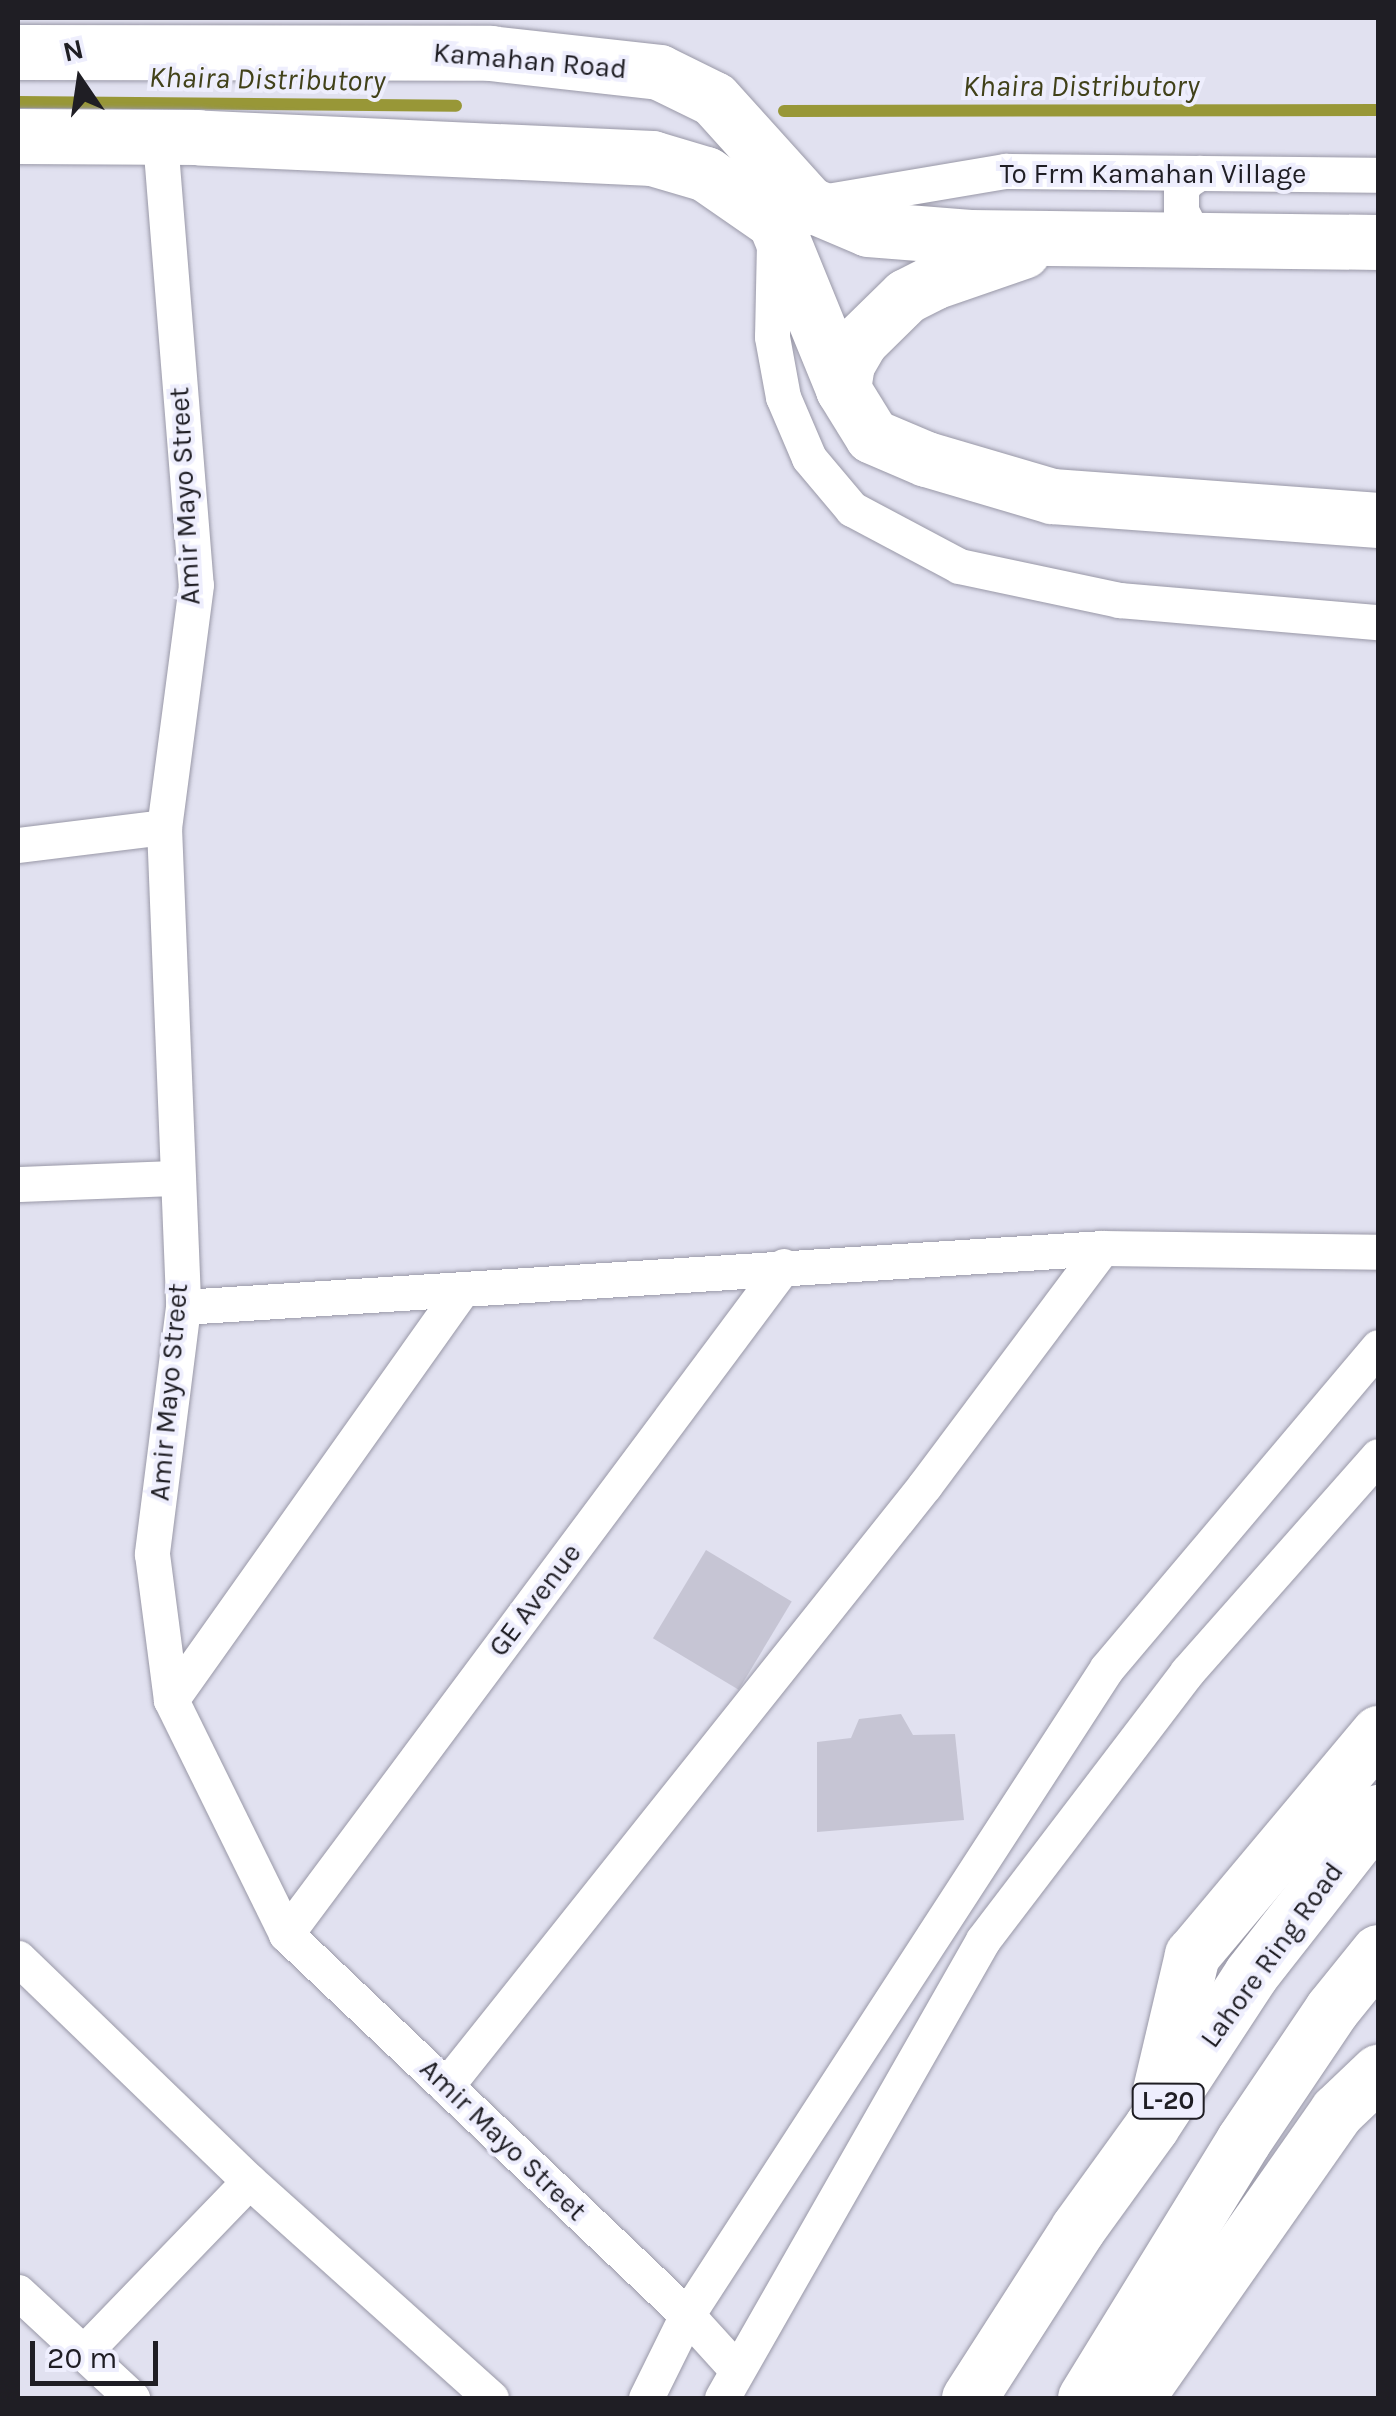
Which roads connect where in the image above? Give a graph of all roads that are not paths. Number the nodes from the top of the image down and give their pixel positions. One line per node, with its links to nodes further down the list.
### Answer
1 (181, 35): 2 (main road, Kamahan Road); 3 (main road, Kamahan Road)
2 (18, 52)
3 (584, 64): 6 (main road); 9 (main road, Kamahan Road)
4 (18, 136): 5 (main road)
5 (179, 138): 6 (main road); 16 (street, Amir Mayo Street)
6 (574, 152): 9 (main road)
7 (1198, 173): 8 (street, To Frm Kamahan Village); 9 (street, To Frm Kamahan Village); 11 (street)
8 (1378, 175)
9 (792, 213): 10 (main road); 13 (main road); 15 (street)
10 (1058, 238): 11 (main road); 13 (main road)
11 (1196, 240): 12 (main road)
12 (1378, 242)
13 (843, 389): 14 (main road)
14 (1378, 520)
15 (1378, 622)
16 (164, 827): 17 (street); 18 (street, Amir Mayo Street)
17 (18, 845)
18 (174, 1178): 19 (street); 24 (street, Amir Mayo Street)
19 (18, 1184)
20 (1102, 1248): 21 (street); 22 (street); 34 (street)
21 (1378, 1252)
22 (784, 1266): 23 (street); 30 (street, GE Avenue)
23 (461, 1290): 24 (street); 27 (street)
24 (182, 1307): 27 (street, Amir Mayo Street)
25 (1378, 1347): 38 (street)
26 (1378, 1456): 40 (street)
27 (171, 1700): 30 (street, Amir Mayo Street)
28 (1378, 1733): 35 (main road)
29 (1378, 1812): 35 (main road, Lahore Ring Road / L-20)
30 (286, 1934): 34 (street, Amir Mayo Street)
31 (1378, 1952): 45 (main road)
32 (18, 1958): 36 (street)
33 (1378, 2072): 46 (main road)
34 (446, 2086): 38 (street, Amir Mayo Street)
35 (1151, 2127): 44 (main road, Lahore Ring Road / L-20)
36 (249, 2181): 39 (street); 42 (street)
37 (18, 2292): 39 (street)
38 (687, 2315): 40 (street, Amir Mayo Street); 43 (street)
39 (83, 2353): 41 (street)
40 (729, 2384)
41 (132, 2398)
42 (491, 2398)
43 (646, 2398)
44 (969, 2398)
45 (1085, 2398)
46 (1136, 2398)

